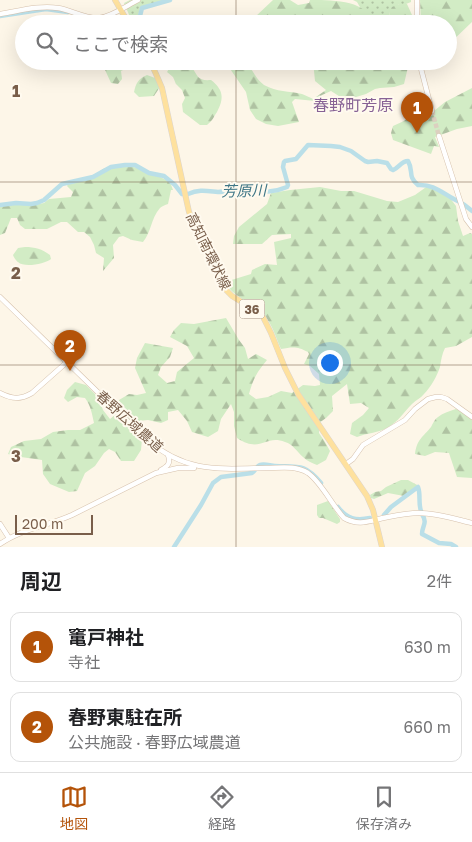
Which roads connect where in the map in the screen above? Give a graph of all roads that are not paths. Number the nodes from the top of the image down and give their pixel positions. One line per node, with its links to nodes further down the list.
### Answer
1 (115, 0): 4 (main road)
2 (138, 0): 4 (street)
3 (417, 0): 9 (street)
4 (120, 9): 7 (street); 8 (main road)
5 (0, 14): 6 (street)
6 (82, 15)
7 (108, 15)
8 (124, 15)
9 (417, 15)
10 (154, 70): 20 (main road, 高知南環状線 / 36)
11 (421, 70): 12 (street)
12 (432, 111)
13 (439, 136): 14 (street)
14 (472, 228)
15 (0, 297): 16 (street, 春野広域農道)
16 (67, 362): 17 (street); 19 (street, 春野広域農道)
17 (0, 393)
18 (472, 417): 20 (street)
19 (170, 456): 21 (street, 春野広域農道); 22 (street); 23 (street)
20 (346, 464): 24 (main road, 高知南環状線 / 36)
21 (204, 468): 22 (street, 春野広域農道); 24 (street, 春野広域農道)
22 (170, 469): 23 (street, 春野広域農道)
23 (156, 473): 27 (street, 春野広域農道)
24 (375, 520): 25 (street, 春野広域農道); 29 (main road, 高知南環状線 / 36)
25 (472, 523)
26 (0, 524): 27 (street)
27 (9, 538): 28 (street, 春野広域農道)
28 (0, 544)
29 (382, 547)

